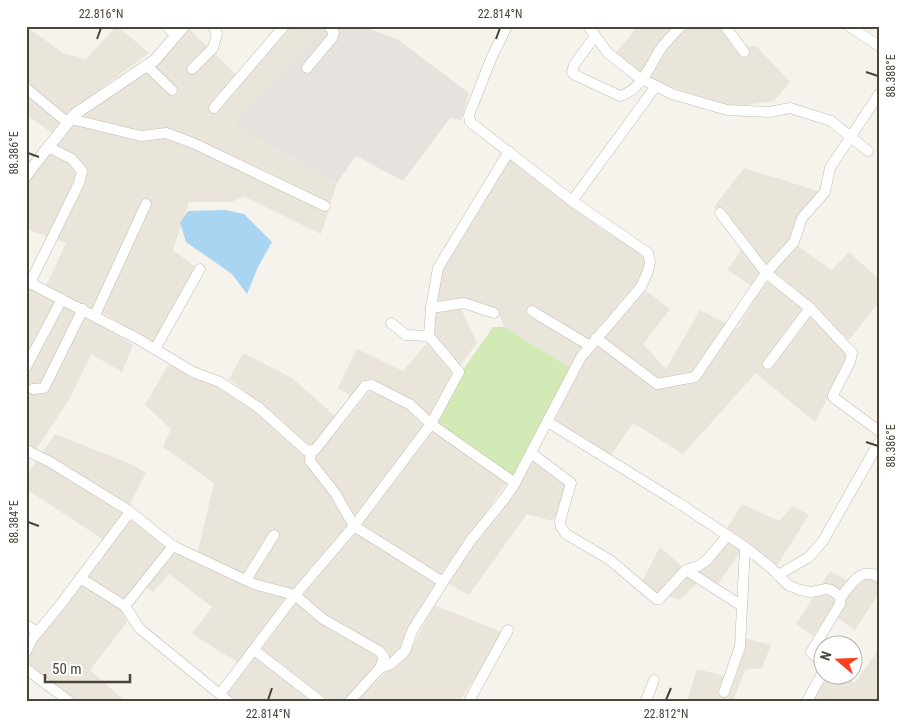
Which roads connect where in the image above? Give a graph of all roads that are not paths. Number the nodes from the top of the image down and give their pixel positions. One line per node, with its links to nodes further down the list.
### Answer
1 (166, 26): 10 (street)
2 (213, 26): 16 (street)
3 (284, 26): 22 (street)
4 (329, 26): 15 (street)
5 (507, 26): 27 (street)
6 (588, 26): 11 (street)
7 (681, 26): 17 (street)
8 (725, 26): 13 (street)
9 (849, 26): 12 (street)
10 (180, 31): 14 (street)
11 (595, 36): 17 (street); 17 (street)
12 (879, 46)
13 (744, 52)
14 (147, 66): 20 (street); 23 (street)
15 (307, 68)
16 (192, 69)
17 (642, 79): 18 (street)
18 (656, 86): 24 (street); 29 (street)
19 (26, 88): 23 (street)
20 (172, 90)
21 (879, 94): 24 (street)
22 (214, 108)
23 (70, 121): 25 (street); 31 (street)
24 (850, 136): 26 (street); 34 (street)
25 (48, 147): 28 (street); 35 (street)
26 (868, 150)
27 (509, 152): 29 (street); 37 (street)
28 (26, 176)
29 (572, 201): 45 (street)
30 (146, 204): 42 (street)
31 (325, 206)
32 (720, 213): 34 (street)
33 (200, 269): 46 (street)
34 (766, 273): 38 (street); 45 (street)
35 (28, 282): 36 (street)
36 (62, 299): 39 (street); 48 (street)
37 (431, 308): 41 (street); 44 (street)
38 (810, 308): 47 (street); 52 (street)
39 (83, 309): 42 (street); 49 (street)
40 (532, 311): 45 (street)
41 (494, 313)
42 (95, 316): 46 (street)
43 (391, 323): 44 (street)
44 (429, 336): 51 (street)
45 (593, 342): 50 (street)
46 (155, 349): 55 (street)
47 (768, 364)
48 (26, 367)
49 (33, 389)
50 (548, 422): 56 (street); 61 (street)
51 (431, 424): 55 (street); 57 (street); 59 (street)
52 (879, 431)
53 (879, 442): 65 (street)
54 (26, 450): 58 (street)
55 (311, 450): 59 (street)
56 (531, 453): 57 (street); 64 (street)
57 (515, 483): 69 (street)
58 (130, 512): 62 (street); 67 (street)
59 (354, 526): 69 (street); 70 (street)
60 (274, 535): 68 (street)
61 (728, 536): 63 (street); 64 (street)
62 (173, 546): 68 (street); 72 (street)
63 (745, 547): 65 (street); 73 (street)
64 (686, 570): 73 (street)
65 (778, 575): 71 (street)
66 (879, 576): 71 (street)
67 (80, 578): 72 (street); 76 (street)
68 (246, 580): 70 (street)
69 (443, 582): 80 (street)
70 (295, 595): 78 (street); 80 (street)
71 (841, 597): 77 (street)
72 (125, 606): 85 (street)
73 (742, 606): 84 (street)
74 (26, 625): 76 (street)
75 (508, 630): 86 (street)
76 (38, 632): 79 (street)
77 (821, 634)
78 (254, 650): 85 (street); 88 (street)
79 (26, 652)
80 (380, 668): 89 (street)
81 (26, 669): 87 (street)
82 (654, 680): 90 (street)
83 (816, 684): 91 (street)
84 (724, 692)
85 (224, 697)
86 (470, 700)
87 (70, 701)
88 (320, 701)
89 (350, 701)
90 (646, 701)
91 (807, 701)

